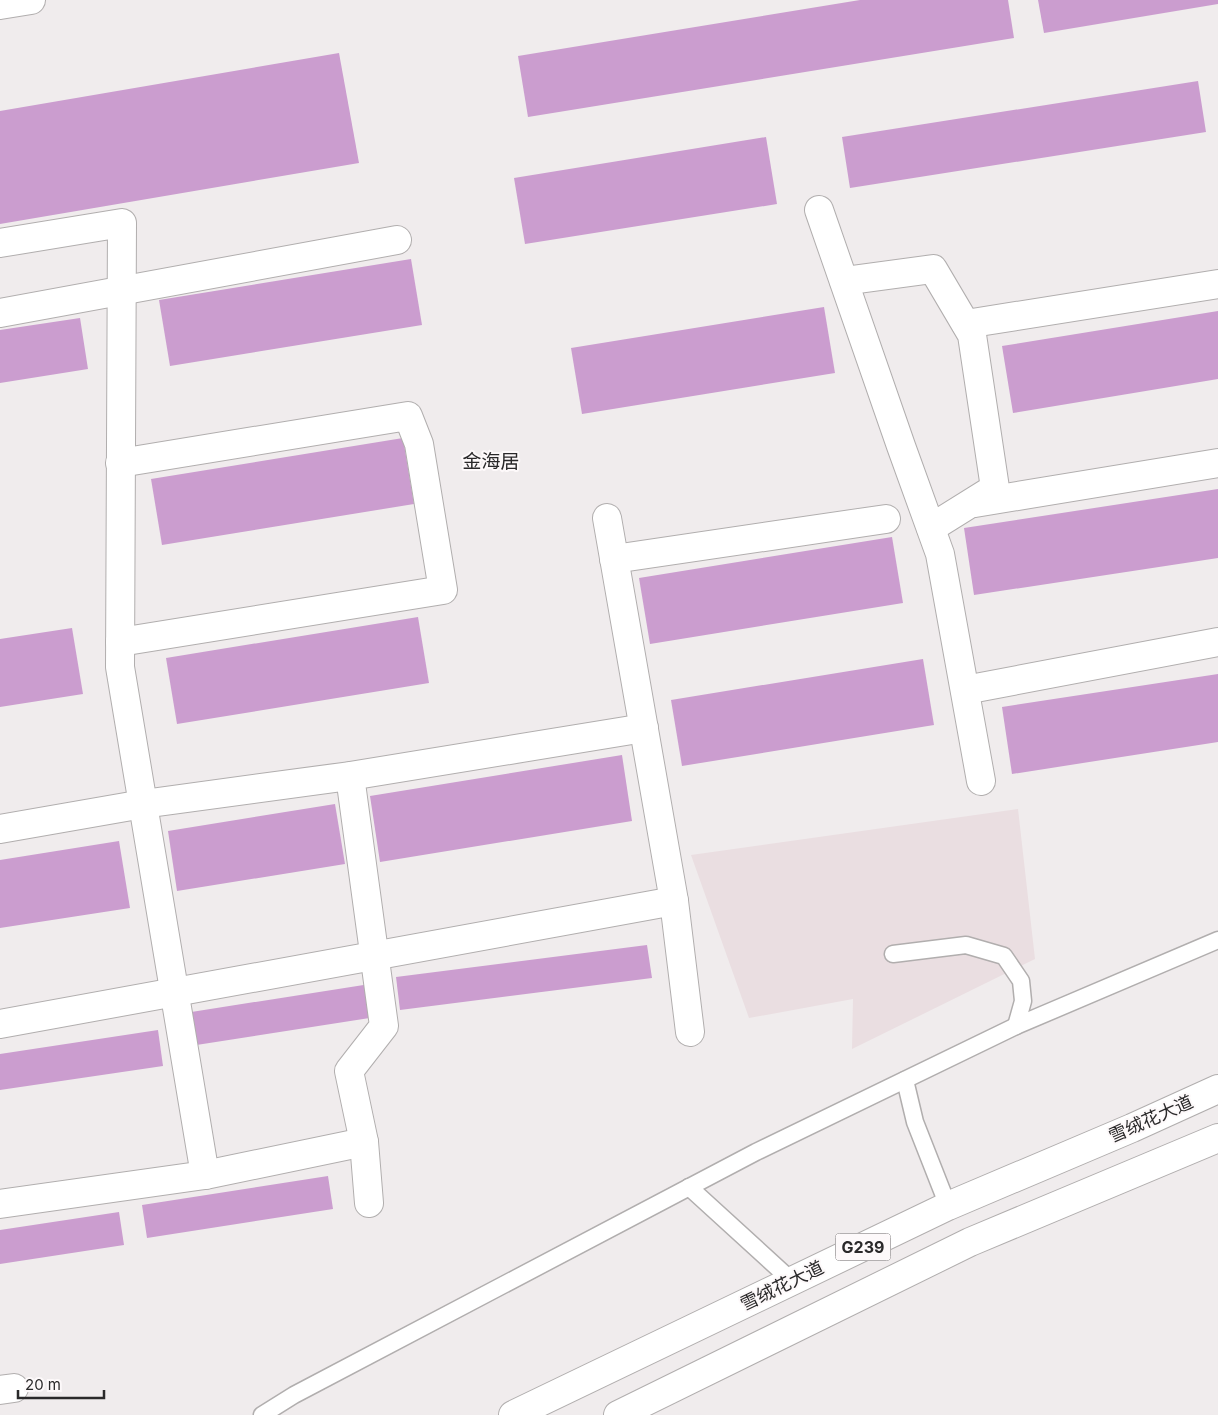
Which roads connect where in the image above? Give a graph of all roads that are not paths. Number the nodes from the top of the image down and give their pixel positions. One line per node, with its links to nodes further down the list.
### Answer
1 (31, 0): 2 (main road)
2 (0, 5)
3 (820, 210): 6 (main road)
4 (398, 240): 8 (main road)
5 (0, 243): 8 (main road)
6 (844, 281): 10 (main road); 16 (main road)
7 (1218, 284): 10 (main road)
8 (121, 290): 9 (main road); 11 (main road)
9 (0, 313)
10 (966, 324): 13 (main road)
11 (120, 463): 18 (main road); 18 (main road)
12 (1218, 463): 13 (main road)
13 (968, 504): 16 (main road)
14 (607, 518): 17 (main road)
15 (886, 519): 17 (main road)
16 (931, 528): 20 (main road)
17 (614, 559): 21 (main road)
18 (120, 642): 24 (main road)
19 (1218, 642): 20 (main road)
20 (965, 690): 23 (main road)
21 (644, 728): 22 (main road); 26 (main road)
22 (350, 776): 24 (main road); 29 (main road)
23 (981, 781)
24 (143, 804): 25 (main road); 30 (main road)
25 (0, 829)
26 (674, 900): 29 (main road); 33 (main road)
27 (1218, 940): 32 (lane)
28 (893, 954): 32 (lane)
29 (374, 956): 30 (main road); 37 (main road)
30 (174, 992): 31 (main road); 38 (main road)
31 (0, 1024)
32 (1016, 1026): 34 (lane)
33 (690, 1032)
34 (905, 1080): 39 (lane); 42 (lane)
35 (1218, 1089): 42 (main road, 雪绒花大道 / G239)
36 (1218, 1138): 46 (main road, G239)
37 (364, 1142): 38 (main road); 40 (main road)
38 (205, 1175): 41 (main road)
39 (689, 1187): 43 (lane); 44 (lane)
40 (369, 1203)
41 (0, 1204)
42 (948, 1206): 43 (main road, 雪绒花大道 / G239)
43 (792, 1281): 45 (main road, 雪绒花大道 / G239)
44 (262, 1415)
45 (512, 1415)
46 (618, 1415)

